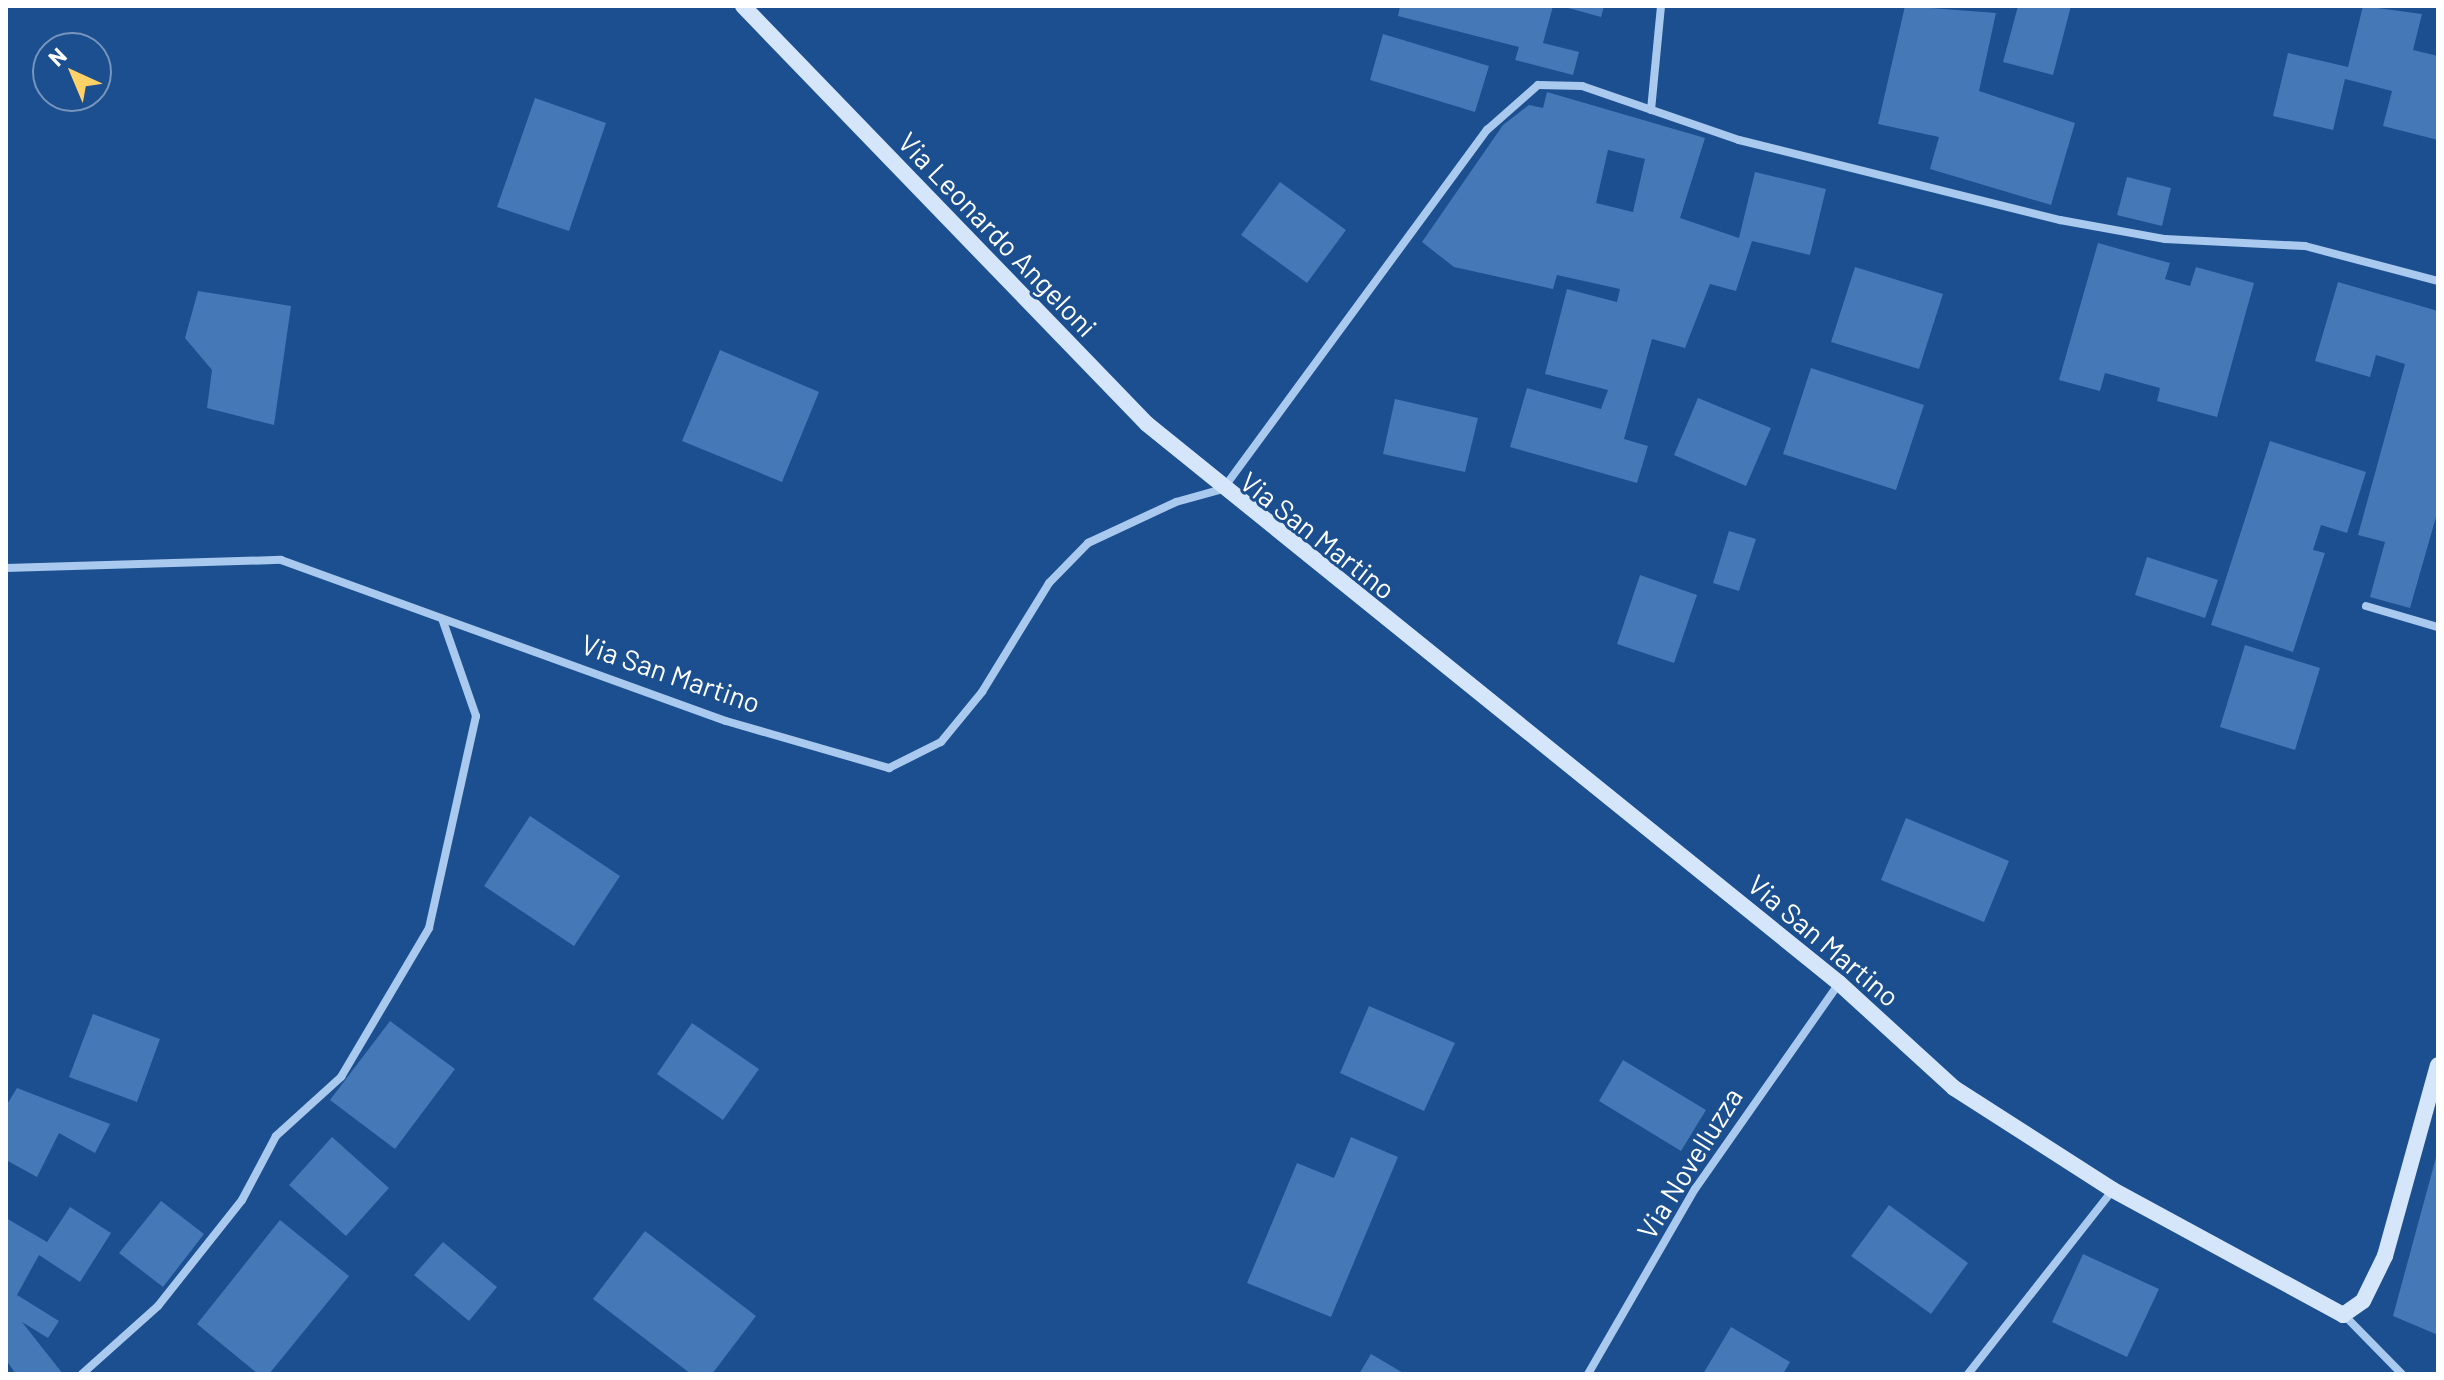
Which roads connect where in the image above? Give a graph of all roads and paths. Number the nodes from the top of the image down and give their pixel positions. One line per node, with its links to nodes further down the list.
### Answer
1 (743, 6): 5 (street, Via Leonardo Angeloni)
2 (1661, 6): 3 (street)
3 (1651, 110): 4 (street); 5 (street)
4 (2438, 281)
5 (1223, 489): 8 (street, Via San Martino); 10 (street, Via San Martino)
6 (6, 568): 8 (street, Via San Martino)
7 (2366, 606): 9 (street)
8 (443, 621): 14 (street)
9 (2438, 627)
10 (1839, 983): 12 (street, Via San Martino); 15 (street, Via Novelluzza)
11 (2438, 1065): 13 (street)
12 (2113, 1190): 13 (street, Via San Martino); 16 (street)
13 (2343, 1315): 17 (street, Via San Martino)
14 (82, 1374)
15 (1588, 1374)
16 (1968, 1374)
17 (2402, 1374)

